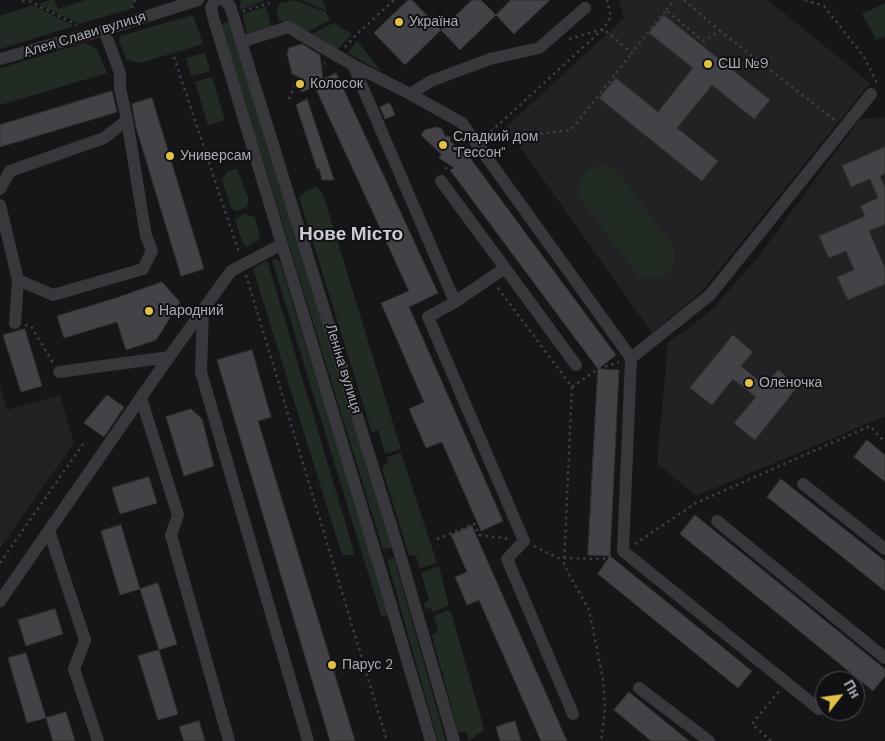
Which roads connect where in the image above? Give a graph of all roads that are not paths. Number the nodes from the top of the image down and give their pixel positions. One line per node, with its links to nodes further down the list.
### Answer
1 (198, 0): 5 (street, Алея Слави вулиця)
2 (215, 0): 15 (street, Леніна вулиця)
3 (224, 0): 6 (street, Леніна вулиця)
4 (585, 8): 10 (street)
5 (104, 30): 7 (street, Алея Слави вулиця); 11 (street)
6 (241, 42): 8 (street); 39 (street, Леніна вулиця)
7 (0, 59)
8 (353, 65): 10 (street); 18 (street)
9 (876, 92): 22 (street)
10 (410, 94): 22 (street)
11 (127, 120): 13 (street); 17 (street)
12 (441, 181): 16 (street)
13 (0, 189)
14 (0, 205): 17 (street)
15 (282, 244): 19 (street); 38 (street, Леніна вулиця)
16 (505, 268): 18 (street); 23 (street)
17 (18, 280): 20 (street)
18 (455, 302): 34 (street)
19 (203, 310): 21 (street); 37 (street)
20 (15, 323)
21 (169, 357): 24 (street); 25 (street)
22 (631, 358): 33 (street)
23 (576, 365)
24 (58, 372)
25 (141, 398): 28 (street); 36 (street)
26 (803, 484): 29 (street)
27 (717, 521): 31 (street)
28 (49, 531): 30 (street); 35 (street)
29 (885, 549)
30 (0, 601)
31 (885, 658)
32 (639, 688): 40 (street)
33 (815, 706)
34 (573, 714)
35 (98, 741)
36 (229, 741)
37 (308, 741)
38 (431, 741)
39 (454, 741)
40 (709, 741)

